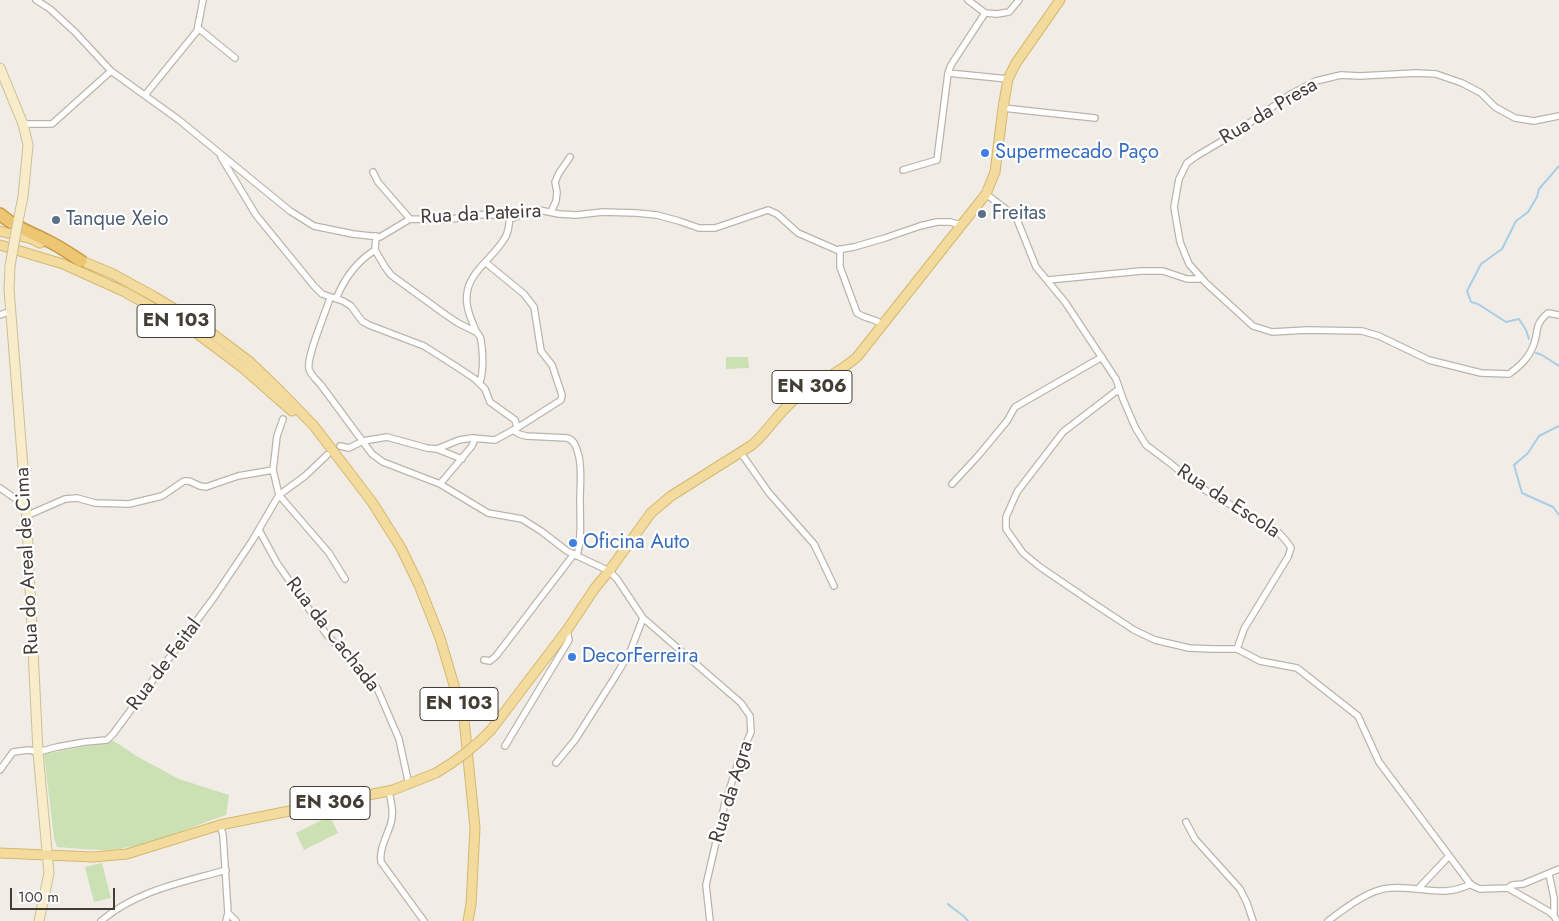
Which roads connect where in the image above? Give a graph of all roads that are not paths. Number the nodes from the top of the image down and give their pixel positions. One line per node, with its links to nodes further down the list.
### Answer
1 (36, 0): 10 (street, Rua da Pateira)
2 (203, 0): 7 (street)
3 (968, 0): 6 (street)
4 (1019, 0): 6 (street)
5 (1060, 0): 12 (main road, EN 306)
6 (985, 14): 11 (street)
7 (198, 28): 8 (street); 13 (street)
8 (235, 58)
9 (0, 68): 17 (main road, Rua do Areal de Cima)
10 (111, 71): 13 (street, Rua da Pateira); 17 (street)
11 (948, 73): 12 (street); 20 (street)
12 (1008, 79): 14 (main road, EN 306)
13 (145, 95): 18 (street, Rua da Pateira)
14 (1003, 108): 16 (street); 22 (main road, EN 306)
15 (1559, 116): 35 (street, Rua da Presa)
16 (1095, 118)
17 (23, 124): 38 (main road, Rua do Areal de Cima, bridge)
18 (218, 153): 29 (street, Rua da Pateira); 37 (street)
19 (570, 157): 23 (street)
20 (903, 170)
21 (373, 172): 26 (street)
22 (986, 194): 27 (main road, EN 306); 36 (street, Rua da Escola)
23 (551, 212): 25 (street, Rua da Pateira); 31 (street, Rua da Pateira)
24 (0, 214): 33 (highway)
25 (510, 217): 26 (street, Rua da Pateira); 34 (street)
26 (410, 219): 29 (street, Rua da Pateira)
27 (961, 225): 31 (street); 41 (main road, EN 306)
28 (0, 231): 33 (main road, EN 103)
29 (376, 236): 32 (street)
30 (0, 245): 55 (main road, EN 103)
31 (840, 249): 41 (street)
32 (375, 250): 37 (street); 42 (street)
33 (81, 261): 55 (main road, EN 103)
34 (485, 262): 42 (street); 47 (street)
35 (1202, 279): 36 (street); 40 (street, Rua da Presa)
36 (1048, 280): 43 (street, Rua da Escola)
37 (333, 298): 44 (street); 49 (street)
38 (11, 312): 39 (street); 61 (main road, Rua do Areal de Cima)
39 (0, 315)
40 (1559, 315)
41 (883, 325): 52 (main road, EN 306)
42 (476, 332): 44 (street)
43 (1102, 357): 45 (street, Rua da Escola); 58 (street)
44 (479, 383): 47 (street)
45 (1119, 389): 70 (street, Rua da Escola); 70 (street)
46 (283, 419): 56 (street)
47 (515, 429): 48 (street); 64 (street)
48 (475, 438): 51 (street); 54 (street)
49 (363, 441): 50 (street); 51 (street); 57 (street)
50 (340, 446)
51 (438, 449): 54 (street)
52 (741, 453): 65 (main road, EN 306); 67 (street)
53 (327, 456): 60 (street)
54 (462, 458): 57 (street)
55 (344, 465): 96 (main road, EN 103)
56 (274, 470): 60 (street); 62 (street)
57 (440, 484): 64 (street)
58 (952, 484)
59 (0, 488): 61 (street)
60 (279, 496): 63 (street); 66 (street)
61 (26, 506): 62 (main road, Rua do Areal de Cima)
62 (26, 516): 73 (main road, Rua do Areal de Cima)
63 (259, 530): 73 (street, Rua de Feital); 76 (street, Rua da Cachada)
64 (576, 555): 65 (street); 71 (street)
65 (609, 571): 68 (street, Rua da Agra); 69 (main road, EN 306)
66 (345, 579)
67 (834, 586)
68 (643, 618): 74 (street); 97 (street, Rua da Agra)
69 (566, 630): 72 (street); 76 (main road, EN 306, bridge)
70 (1237, 649): 82 (street)
71 (484, 660)
72 (505, 746)
73 (38, 752): 75 (street, Rua de Feital); 81 (main road, Rua do Areal de Cima)
74 (556, 763)
75 (0, 770)
76 (409, 784): 77 (main road, EN 306)
77 (389, 791): 79 (main road, EN 306); 95 (street)
78 (1186, 822): 98 (street)
79 (220, 825): 81 (main road, EN 306); 84 (street)
80 (0, 853): 81 (main road, EN 306)
81 (47, 855): 91 (main road, Rua do Areal de Cima)
82 (1449, 856): 86 (street); 88 (street)
83 (1559, 869): 85 (street)
84 (226, 870): 89 (street); 92 (street)
85 (1549, 874): 87 (street); 90 (street)
86 (1471, 884): 87 (street); 88 (street)
87 (1508, 888): 90 (street)
88 (1418, 889): 99 (street)
89 (228, 913): 93 (street); 94 (street)
90 (1555, 918)
91 (39, 921)
92 (102, 921)
93 (226, 921)
94 (236, 921)
95 (424, 921)
96 (468, 921)
97 (710, 921)
98 (1253, 921)
99 (1328, 921)

